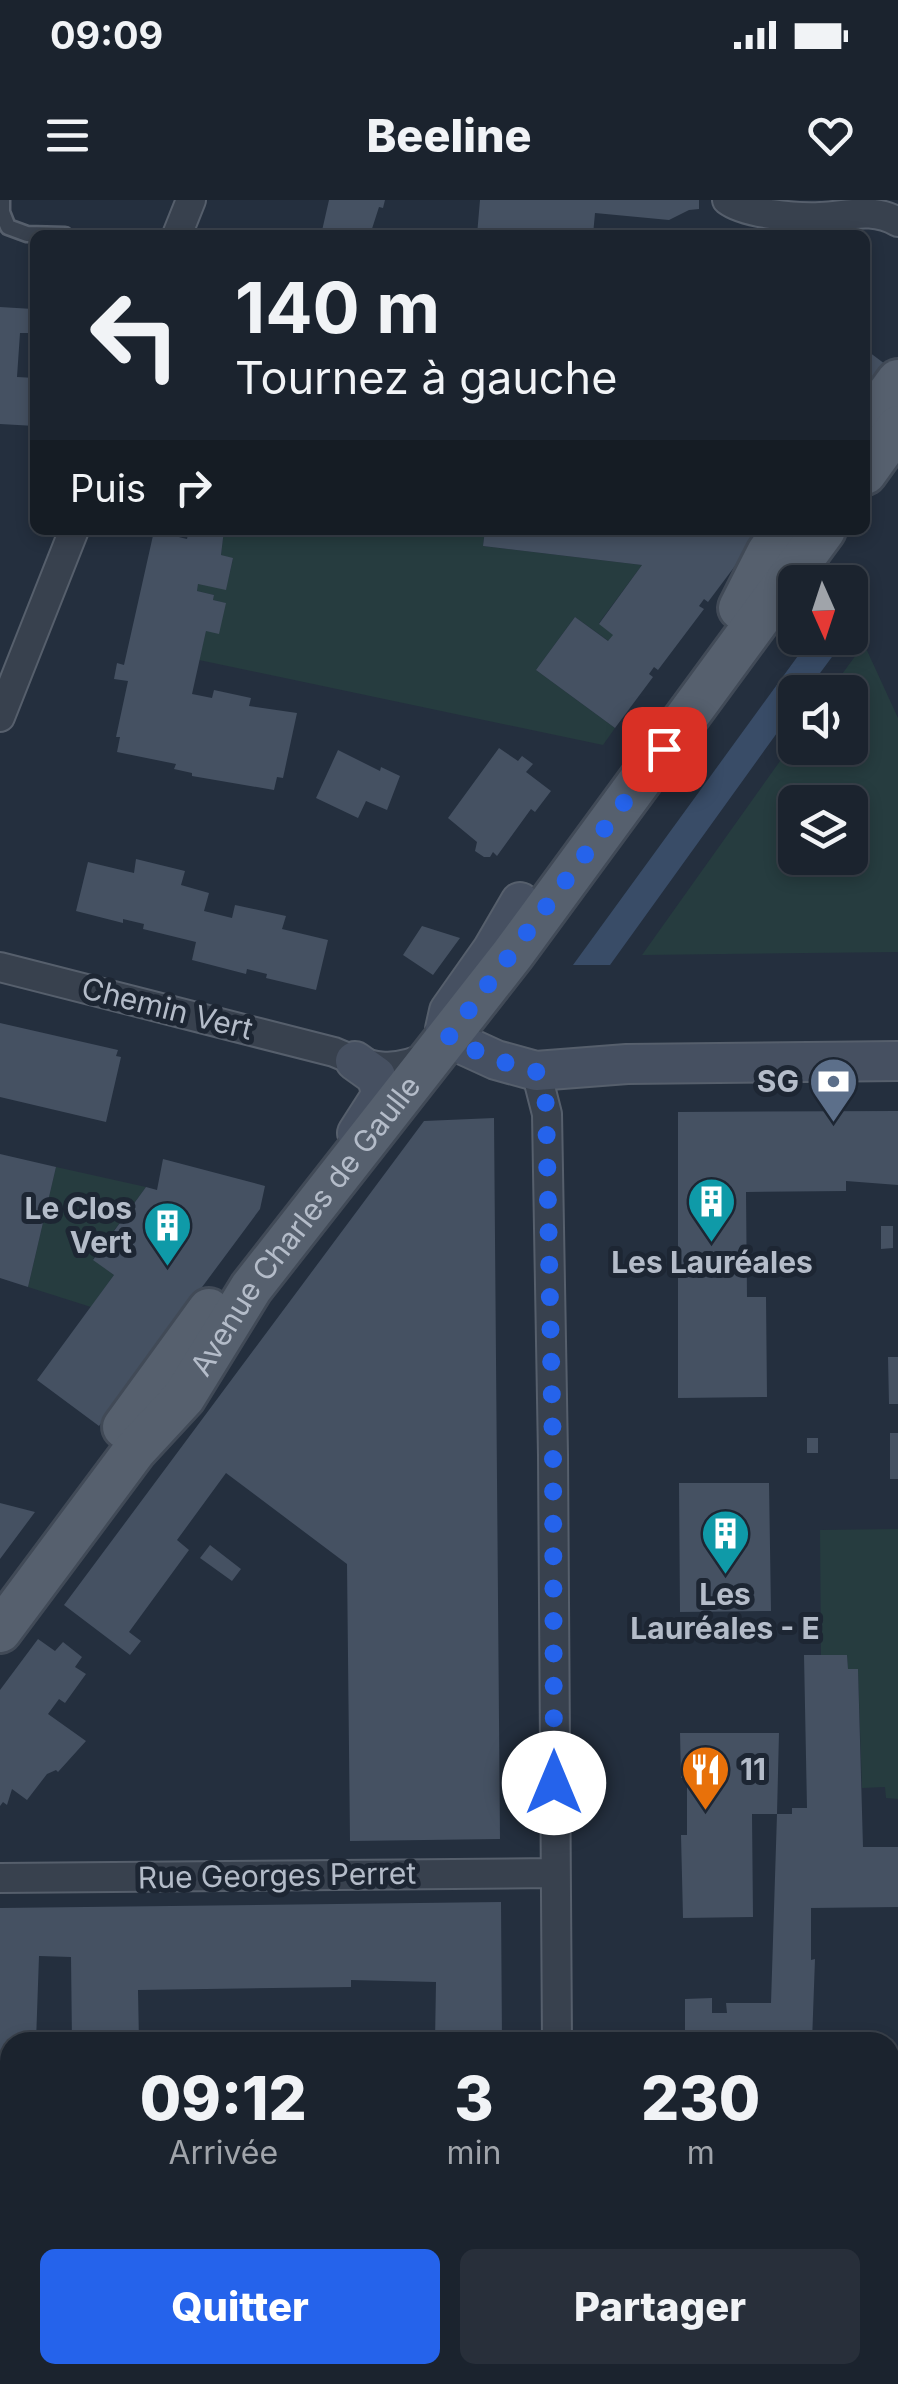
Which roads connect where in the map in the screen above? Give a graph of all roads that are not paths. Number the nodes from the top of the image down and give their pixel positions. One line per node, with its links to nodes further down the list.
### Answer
1 (2, 200): 7 (lane)
2 (191, 200): 6 (street)
3 (727, 200): 4 (street)
4 (841, 207): 5 (street)
5 (898, 222)
6 (179, 230)
7 (30, 234)
8 (898, 382): 9 (main road)
9 (870, 419)
10 (898, 427): 11 (main road)
11 (870, 466)
12 (72, 535): 17 (street)
13 (781, 535): 18 (main road, Avenue Charles de Gaulle)
14 (805, 535): 16 (main road)
15 (820, 535): 16 (main road, Avenue Charles de Gaulle)
16 (749, 630): 20 (main road, Avenue Charles de Gaulle)
17 (0, 717)
18 (520, 902): 20 (street); 23 (main road, Avenue Charles de Gaulle)
19 (0, 967): 23 (street, Chemin Vert)
20 (448, 1038): 22 (street); 23 (street); 24 (main road, Avenue Charles de Gaulle)
21 (898, 1061): 22 (street)
22 (536, 1071): 27 (street)
23 (364, 1072): 24 (street); 25 (main road, Avenue Charles de Gaulle)
24 (252, 1288): 26 (main road, Avenue Charles de Gaulle)
25 (0, 1598)
26 (0, 1631)
27 (554, 1874): 28 (street, Rue Georges Perret); 29 (street)
28 (0, 1878)
29 (557, 2032)

